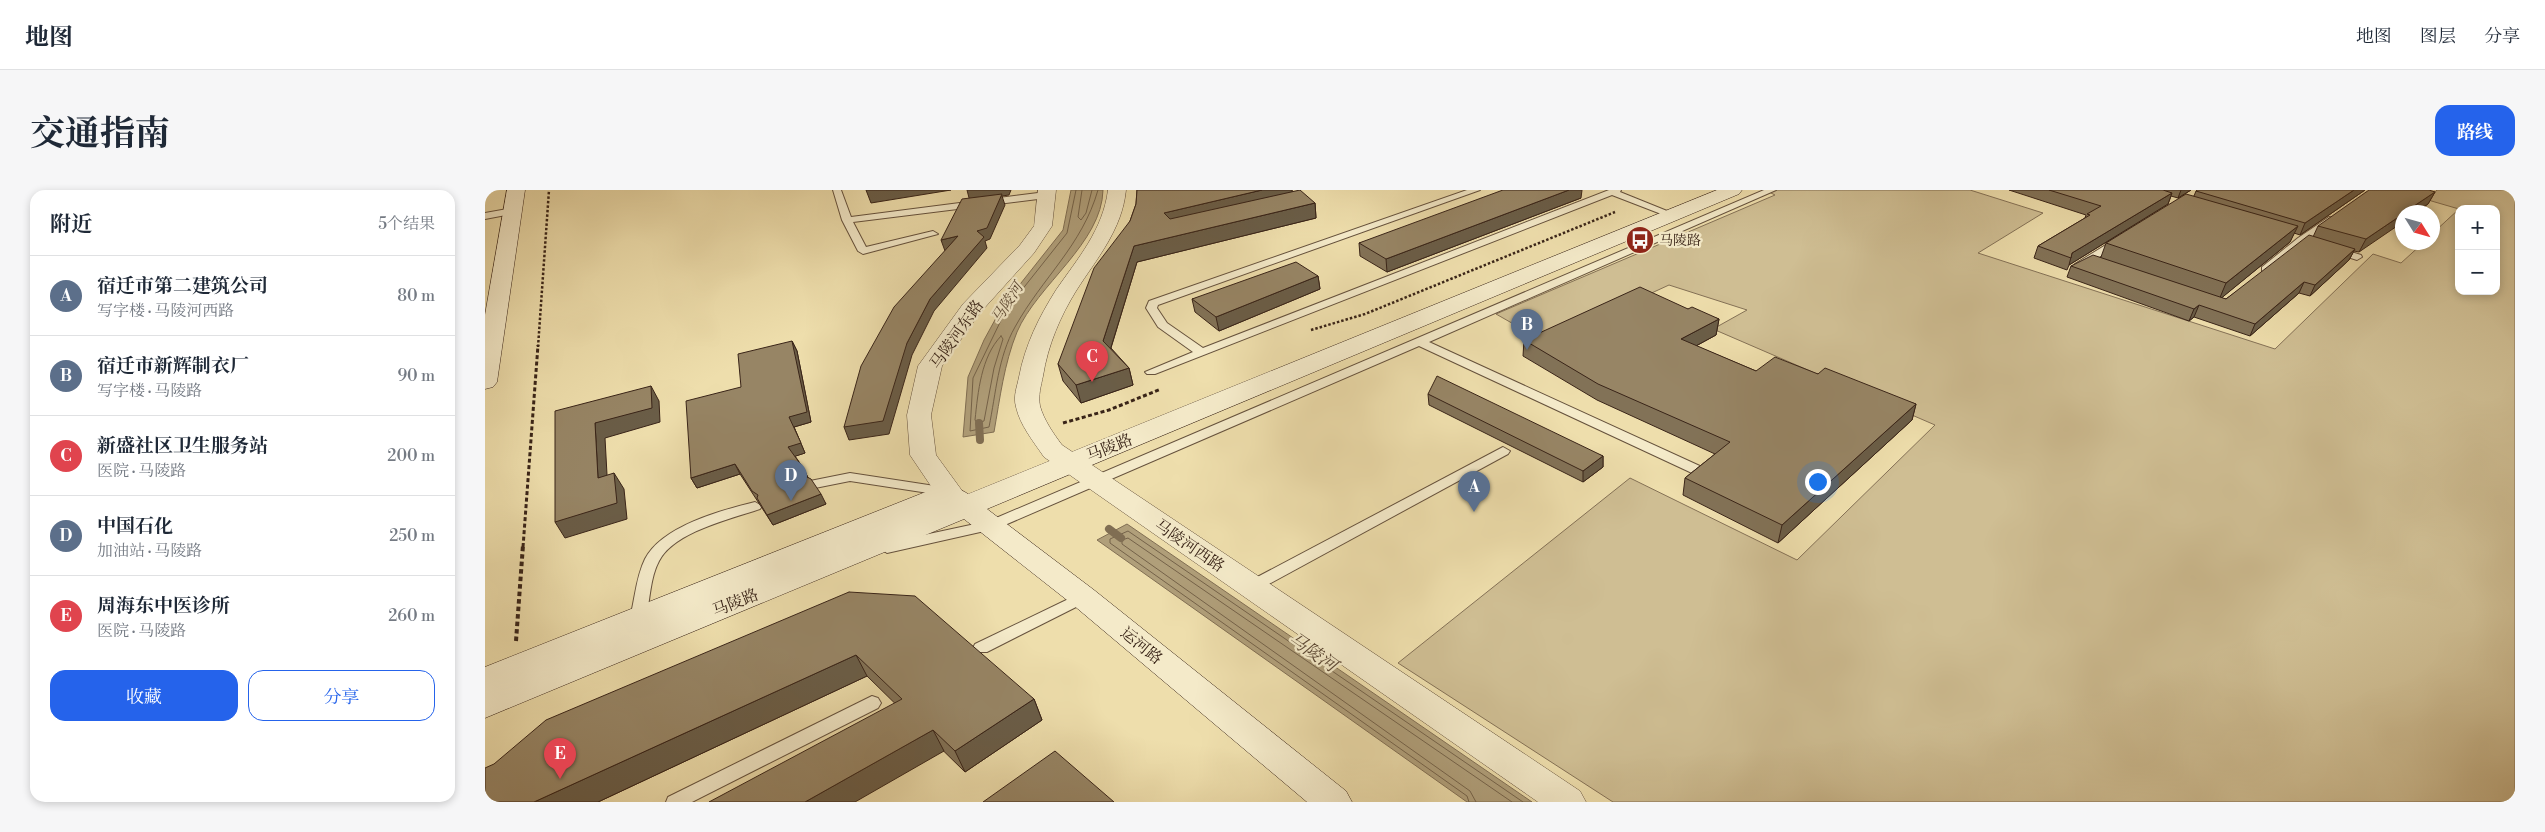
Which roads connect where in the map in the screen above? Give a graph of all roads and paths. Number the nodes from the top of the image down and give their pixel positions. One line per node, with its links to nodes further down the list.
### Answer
1 (516, 190): 12 (street)
2 (549, 190): 44 (path)
3 (837, 190): 15 (lane)
4 (1117, 190): 31 (street)
5 (1476, 190): 27 (lane)
6 (1695, 190): 11 (street, 马陵路)
7 (1733, 190): 11 (street, 马陵路)
8 (1772, 190): 26 (lane)
9 (1615, 191): 11 (lane); 27 (lane)
10 (1047, 192): 15 (lane); 36 (street, 马陵河东路)
11 (1654, 208): 24 (path); 31 (street, 马陵路)
12 (513, 211): 14 (lane); 25 (street)
13 (2342, 212): 23 (lane)
14 (485, 216)
15 (847, 220): 16 (lane)
16 (933, 234)
17 (2129, 234): 20 (lane)
18 (2329, 248): 19 (lane)
19 (2357, 257)
20 (2088, 260): 21 (lane); 22 (lane)
21 (2106, 266)
22 (2073, 269)
23 (2257, 276)
24 (1307, 332)
25 (489, 334): 29 (street)
26 (1420, 342): 33 (lane); 34 (lane)
27 (1201, 352): 28 (lane)
28 (1151, 372)
29 (485, 382)
30 (1165, 388): 31 (path)
31 (1054, 448): 34 (street, 马陵河西路); 36 (street, 马陵路)
32 (1503, 451): 40 (lane)
33 (1697, 470)
34 (1096, 481): 38 (lane); 40 (street, 马陵河西路)
35 (815, 484): 36 (lane)
36 (957, 499): 38 (street, 运河路); 39 (street, 马陵路); 42 (street, 马陵路)
37 (755, 506): 42 (lane)
38 (993, 525): 39 (lane); 41 (street, 运河路)
39 (845, 556): 47 (street, 马陵路)
40 (1251, 586): 50 (street, 马陵河西路)
41 (1083, 596): 43 (lane); 49 (street, 运河路)
42 (638, 618): 44 (street, 马陵路)
43 (981, 648)
44 (514, 668): 45 (street, 马陵路)
45 (485, 680)
46 (872, 703): 48 (lane)
47 (485, 705)
48 (675, 802)
49 (1333, 802)
50 (1567, 802)

